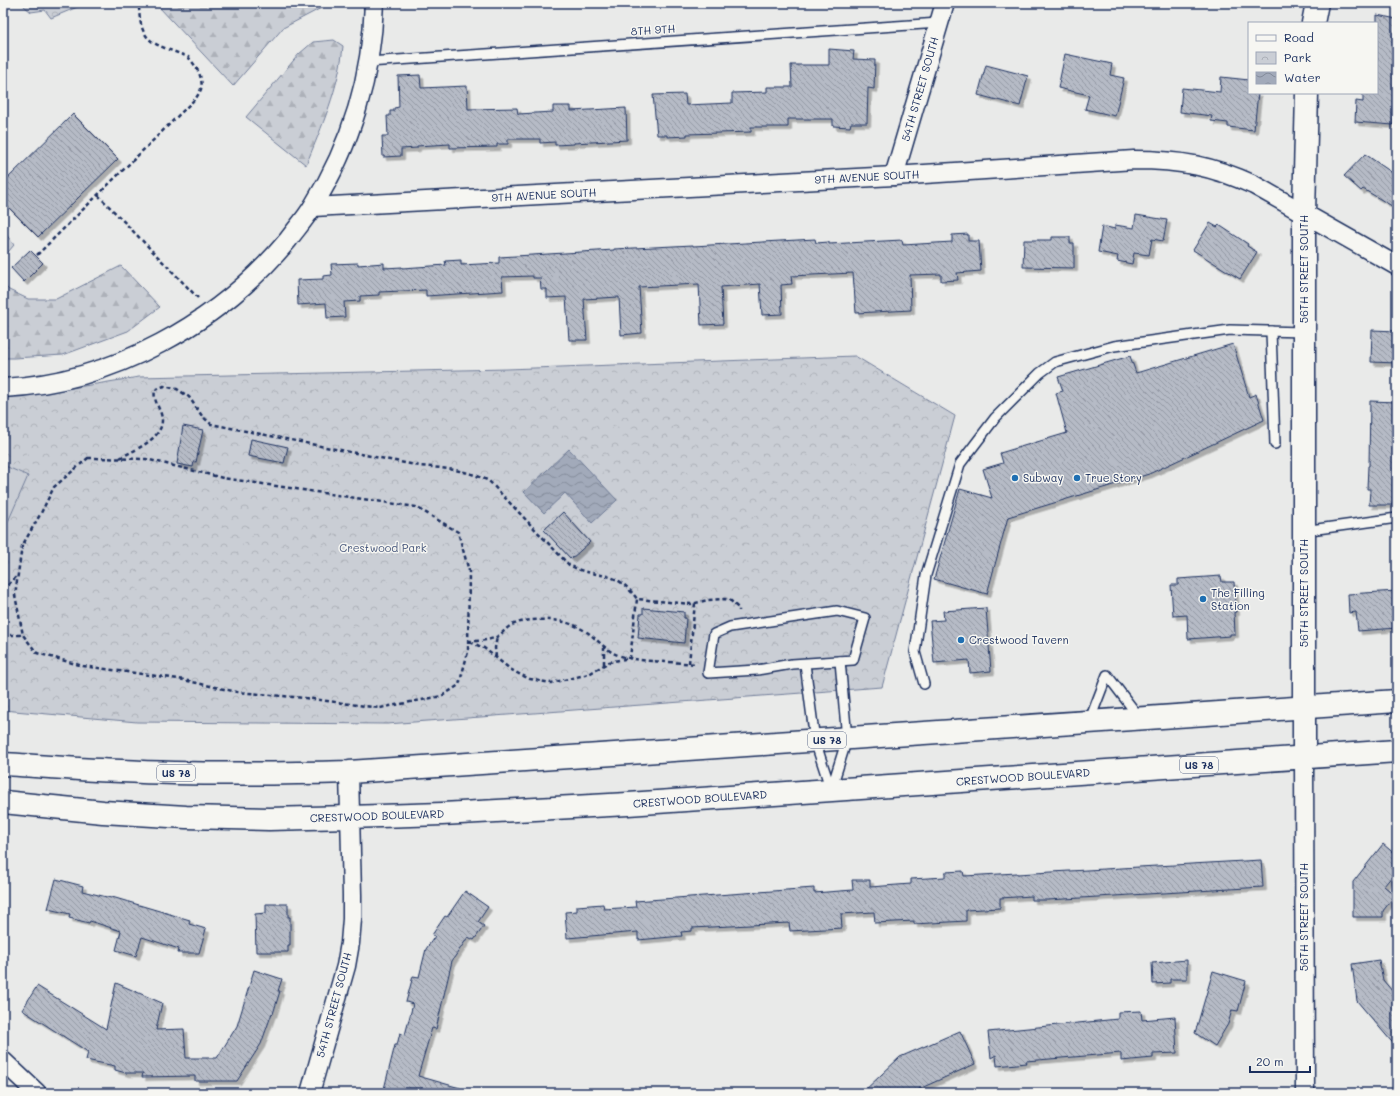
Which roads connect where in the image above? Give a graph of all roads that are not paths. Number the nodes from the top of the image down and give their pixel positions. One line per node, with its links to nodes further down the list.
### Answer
1 (374, 3): 6 (street)
2 (945, 3): 5 (street, 54TH STREET SOUTH)
3 (1317, 3): 4 (main road)
4 (1313, 22)
5 (939, 23): 6 (lane, 8TH 9TH); 8 (street, 54TH STREET SOUTH)
6 (368, 62): 9 (street)
7 (1307, 94): 10 (main road, 56TH STREET SOUTH)
8 (894, 176): 9 (street, 9TH AVENUE SOUTH); 10 (street, 9TH AVENUE SOUTH)
9 (313, 207): 14 (street)
10 (1304, 213): 11 (street, 9TH AVENUE SOUTH); 13 (main road, 56TH STREET SOUTH)
11 (1397, 266)
12 (1271, 331): 13 (lane); 15 (lane); 20 (lane)
13 (1304, 332): 17 (main road, 56TH STREET SOUTH)
14 (3, 388)
15 (1275, 444)
16 (1397, 518): 17 (lane)
17 (1303, 531): 22 (main road, 56TH STREET SOUTH)
18 (840, 661): 19 (lane); 19 (lane); 25 (lane)
19 (805, 664): 26 (lane)
20 (924, 684)
21 (1397, 701): 22 (main road, US 78)
22 (1304, 707): 23 (main road, US 78); 28 (main road, 56TH STREET SOUTH)
23 (1140, 718): 24 (main road, US 78); 24 (lane)
24 (1089, 722): 25 (main road, US 78)
25 (847, 739): 26 (main road, US 78); 31 (lane)
26 (815, 741): 30 (main road, US 78); 31 (lane)
27 (1397, 751): 28 (main road, CRESTWOOD BOULEVARD / US 78)
28 (1304, 757): 31 (main road, CRESTWOOD BOULEVARD / US 78); 37 (street, 56TH STREET SOUTH)
29 (3, 764): 30 (main road, US 78)
30 (349, 772): 33 (street, 54TH STREET SOUTH)
31 (831, 790): 33 (main road, CRESTWOOD BOULEVARD / US 78)
32 (3, 802): 33 (main road, CRESTWOOD BOULEVARD / US 78)
33 (349, 818): 36 (street, 54TH STREET SOUTH)
34 (3, 1061): 35 (street)
35 (37, 1093)
36 (310, 1093)
37 (1305, 1093)

